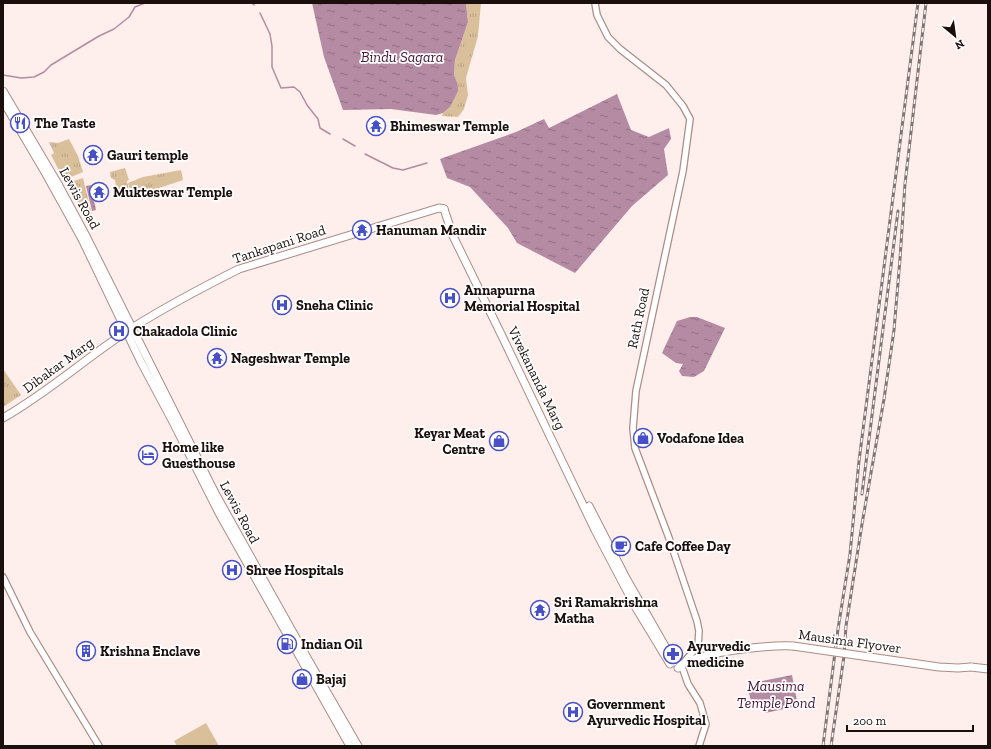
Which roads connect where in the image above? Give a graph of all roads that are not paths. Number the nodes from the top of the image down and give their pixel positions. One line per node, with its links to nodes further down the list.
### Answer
1 (595, 3): 9 (street, Rath Road)
2 (3, 91): 5 (main road, Lewis Road)
3 (3, 101): 5 (main road, Lewis Road)
4 (444, 210): 6 (main road, Tankapani Road); 9 (main road, Vivekananda Marg)
5 (126, 323): 6 (main road)
6 (129, 330): 7 (main road, Dibakar Marg); 12 (main road, Lewis Road); 13 (main road, Lewis Road)
7 (3, 418)
8 (3, 577): 11 (street)
9 (678, 664): 10 (main road, Mausima Flyover, bridge); 14 (street)
10 (988, 669)
11 (99, 746)
12 (350, 746)
13 (358, 746)
14 (699, 746)

